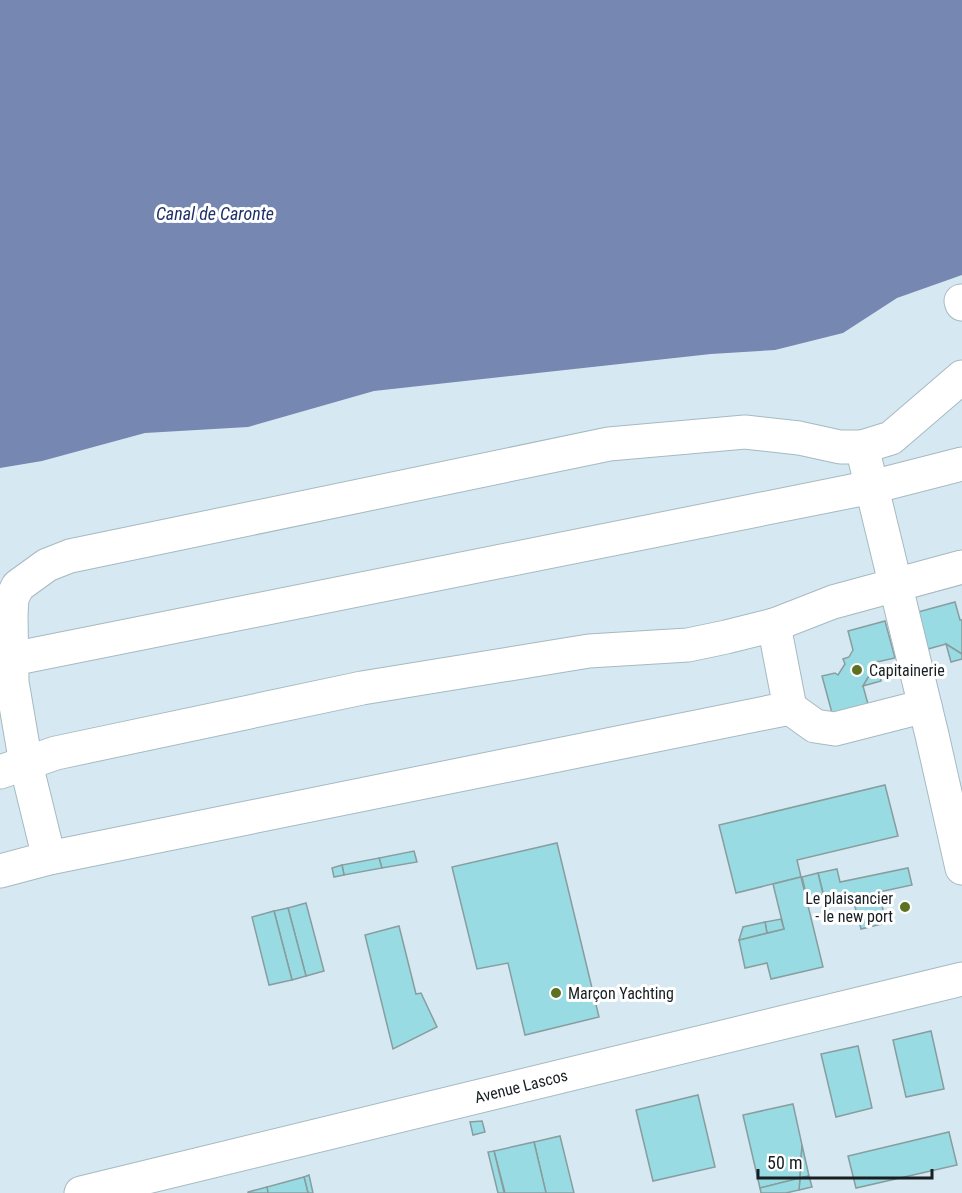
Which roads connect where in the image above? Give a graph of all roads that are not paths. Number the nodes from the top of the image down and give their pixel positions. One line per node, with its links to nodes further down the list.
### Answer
1 (962, 377): 2 (street)
2 (862, 447): 4 (street); 8 (street)
3 (962, 464): 4 (street)
4 (872, 488): 6 (street); 8 (street)
5 (962, 567): 6 (street)
6 (896, 584): 7 (street); 10 (street)
7 (774, 625): 9 (street); 11 (street)
8 (12, 659): 11 (street)
9 (790, 708): 10 (street); 12 (street)
10 (929, 720): 13 (street)
11 (13, 768): 12 (street)
12 (49, 858): 14 (street)
13 (962, 868)
14 (0, 871)
15 (962, 966): 16 (street)
16 (962, 979): 17 (street, Avenue Lascos)
17 (81, 1193)

